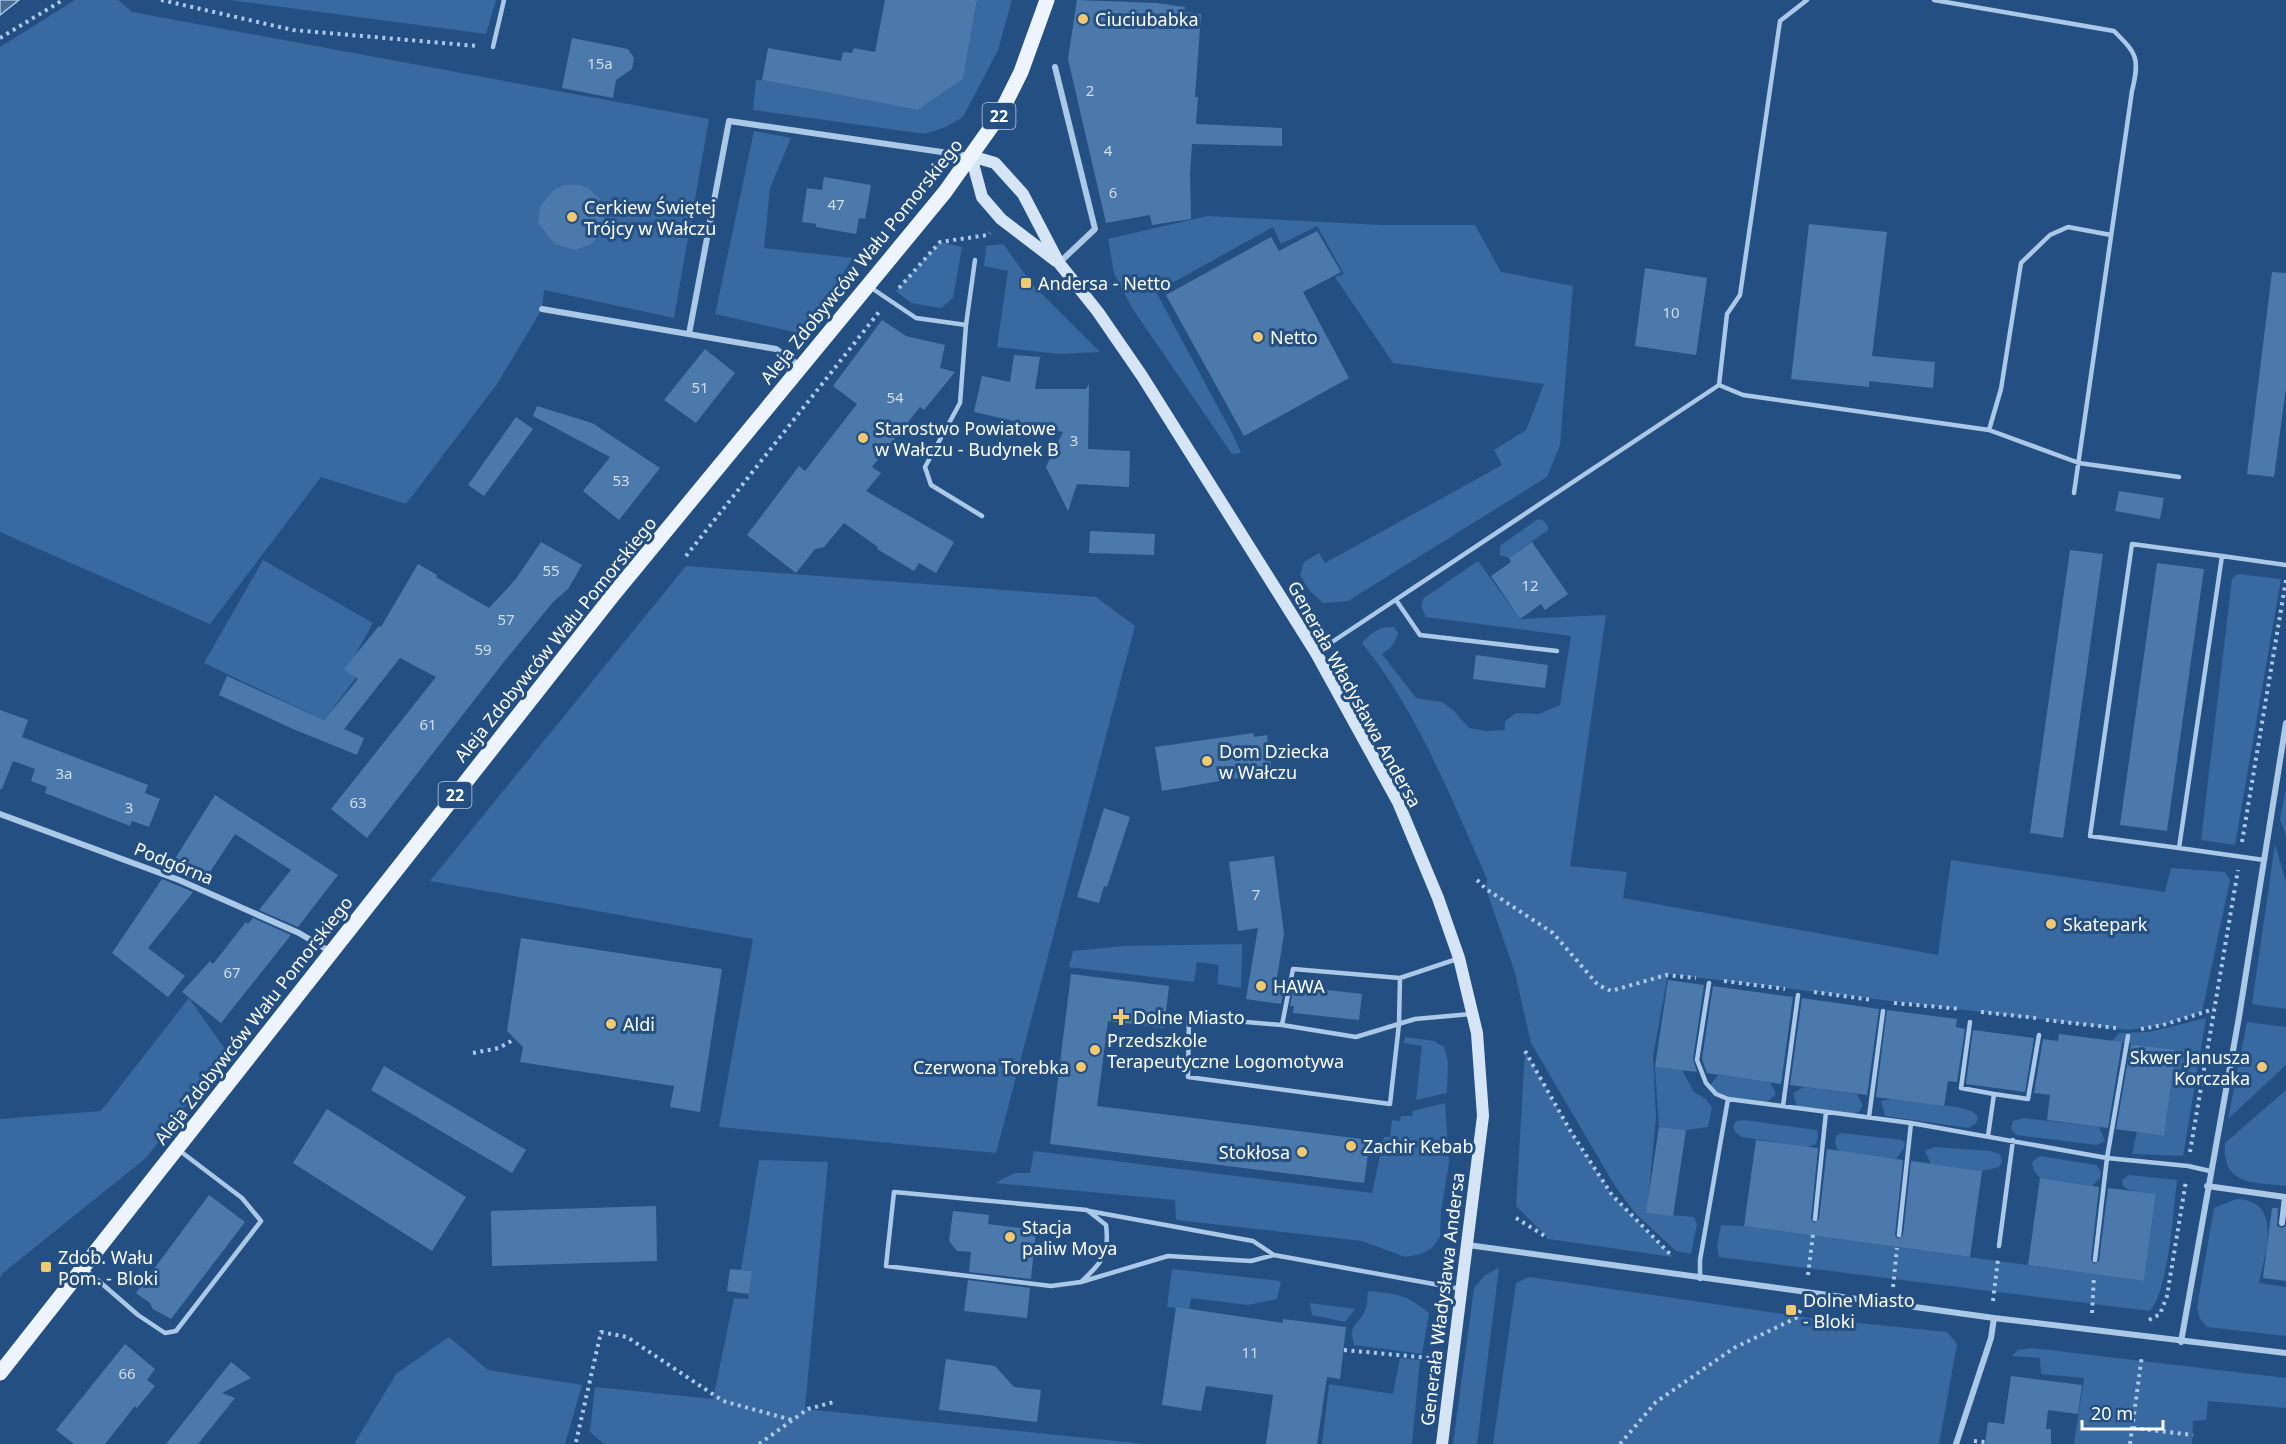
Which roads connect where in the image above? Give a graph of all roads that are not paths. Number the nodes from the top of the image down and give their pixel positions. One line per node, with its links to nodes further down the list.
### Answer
1 (504, 0): 5 (lane)
2 (1047, 0): 7 (main road, Aleja Zdobywców Wału Pomorskiego / 22)
3 (1807, 0): 16 (lane)
4 (1934, 0): 8 (lane)
5 (493, 47)
6 (1055, 67): 10 (street)
7 (971, 156): 10 (main road, Generała Władysława Andersa); 10 (main road, Generała Władysława Andersa); 11 (main road, Aleja Zdobywców Wału Pomorskiego / 22); 14 (street)
8 (2111, 234): 17 (lane); 18 (lane)
9 (975, 260): 13 (lane)
10 (1059, 263): 26 (main road, Generała Władysława Andersa)
11 (868, 286): 13 (lane); 15 (main road, Aleja Zdobywców Wału Pomorskiego / 22)
12 (542, 309): 14 (street)
13 (966, 325): 21 (lane)
14 (689, 334): 15 (street)
15 (802, 368): 31 (main road, Aleja Zdobywców Wału Pomorskiego / 22)
16 (1719, 385): 17 (lane); 24 (lane)
17 (1989, 430): 18 (lane)
18 (2079, 463): 19 (lane); 20 (lane)
19 (2179, 477)
20 (2074, 493)
21 (982, 516)
22 (2222, 556): 23 (lane); 29 (lane); 29 (lane)
23 (2286, 565)
24 (1396, 600): 25 (lane); 26 (lane)
25 (1557, 651)
26 (1316, 653): 32 (main road, Generała Władysława Andersa)
27 (2286, 723): 30 (street)
28 (0, 814): 31 (street, Podgórna)
29 (2179, 848): 30 (lane)
30 (2264, 860): 53 (street)
31 (331, 952): 51 (main road, Aleja Zdobywców Wału Pomorskiego / 22)
32 (1459, 958): 33 (lane); 37 (main road, Generała Władysława Andersa)
33 (1400, 978): 39 (lane); 40 (lane)
34 (1709, 982): 44 (lane)
35 (1798, 995): 45 (lane)
36 (1883, 1011): 47 (lane)
37 (1473, 1014): 39 (lane); 59 (main road, Generała Władysława Andersa)
38 (1970, 1022): 43 (lane)
39 (1399, 1024): 40 (lane); 40 (lane)
40 (1282, 1025)
41 (2039, 1035): 43 (lane)
42 (2128, 1036): 52 (lane)
43 (1994, 1094): 49 (lane)
44 (1728, 1099): 45 (lane); 64 (lane)
45 (1783, 1106): 46 (lane)
46 (1826, 1112): 47 (lane); 56 (lane)
47 (1869, 1117): 48 (lane)
48 (1911, 1123): 49 (lane); 58 (lane)
49 (1988, 1136): 50 (lane)
50 (2013, 1140): 52 (lane); 60 (lane)
51 (176, 1148): 63 (main road, Aleja Zdobywców Wału Pomorskiego / 22); 63 (lane)
52 (2107, 1158): 53 (lane); 62 (lane)
53 (2210, 1171): 54 (street)
54 (2207, 1186): 57 (street); 68 (street)
55 (1087, 1210): 61 (lane); 65 (lane); 65 (lane)
56 (1815, 1219)
57 (2282, 1222)
58 (1899, 1235)
59 (1468, 1245): 64 (street); 66 (main road, Generała Władysława Andersa)
60 (1999, 1246)
61 (1274, 1255): 65 (lane); 66 (lane)
62 (2095, 1260)
63 (83, 1268): 70 (main road, Aleja Zdobywców Wału Pomorskiego / 22)
64 (1700, 1279): 67 (street)
65 (1081, 1282)
66 (1461, 1289): 71 (main road, Generała Władysława Andersa)
67 (1994, 1318): 68 (street); 72 (street)
68 (2181, 1342): 69 (street)
69 (2286, 1353)
70 (0, 1373)
71 (1442, 1444)
72 (1956, 1444)

